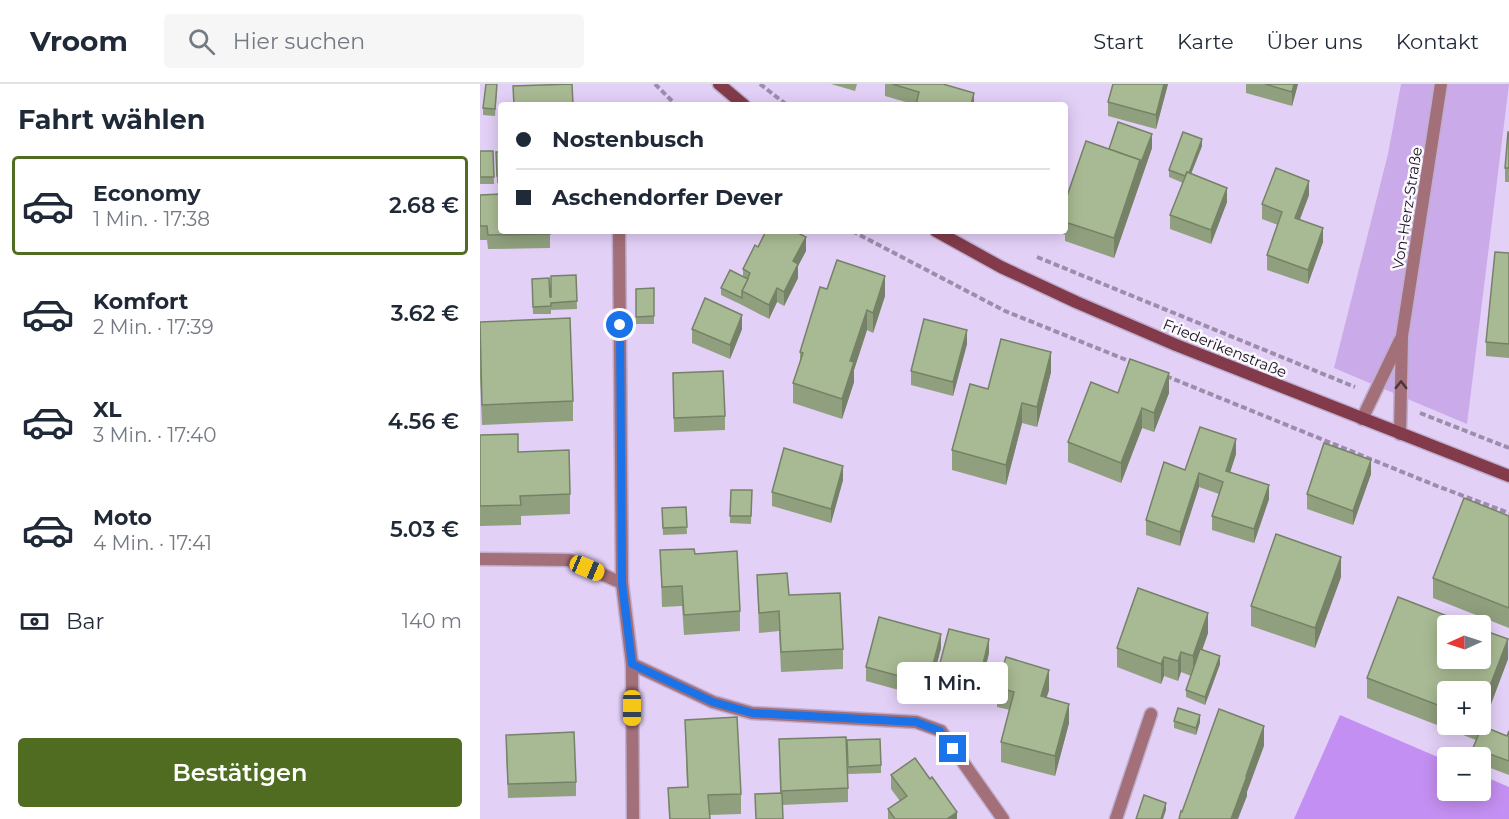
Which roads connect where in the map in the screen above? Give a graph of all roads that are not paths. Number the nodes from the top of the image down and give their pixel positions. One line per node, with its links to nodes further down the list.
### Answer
1 (1441, 84): 6 (street, Von-Herz-Straße)
2 (726, 87): 3 (street)
3 (741, 102)
4 (619, 234): 11 (street)
5 (941, 234): 7 (street, Friederikenstraße)
6 (1402, 336): 7 (street); 8 (street, one-way to 6)
7 (1362, 418): 8 (street, Friederikenstraße)
8 (1400, 434): 9 (street, Friederikenstraße)
9 (1509, 477)
10 (480, 559): 11 (street)
11 (622, 583): 12 (street)
12 (632, 664): 14 (street); 15 (street)
13 (1151, 714): 16 (street)
14 (633, 819)
15 (1003, 819)
16 (1116, 819)

